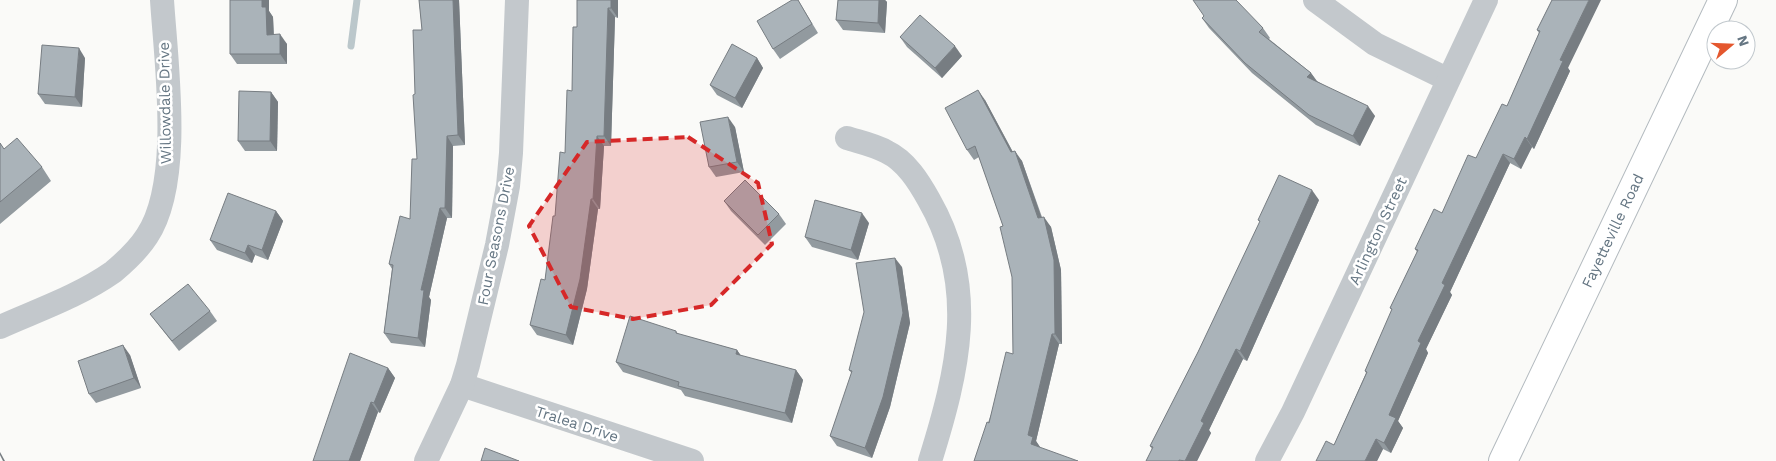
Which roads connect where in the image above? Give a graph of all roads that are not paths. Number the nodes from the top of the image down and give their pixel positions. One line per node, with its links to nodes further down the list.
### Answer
1 (162, 0): 8 (street, Willowdale Drive)
2 (517, 0): 9 (street, Four Seasons Drive)
3 (1315, 0): 6 (street)
4 (1486, 0): 6 (street, Arlington Street)
5 (1723, 0): 14 (main road, Fayetteville Road)
6 (1448, 79): 13 (street, Arlington Street)
7 (848, 138): 12 (street)
8 (0, 327)
9 (462, 385): 10 (street, Four Seasons Drive); 11 (street, Tralea Drive)
10 (426, 461)
11 (692, 461)
12 (930, 461)
13 (1268, 461)
14 (1503, 461)

